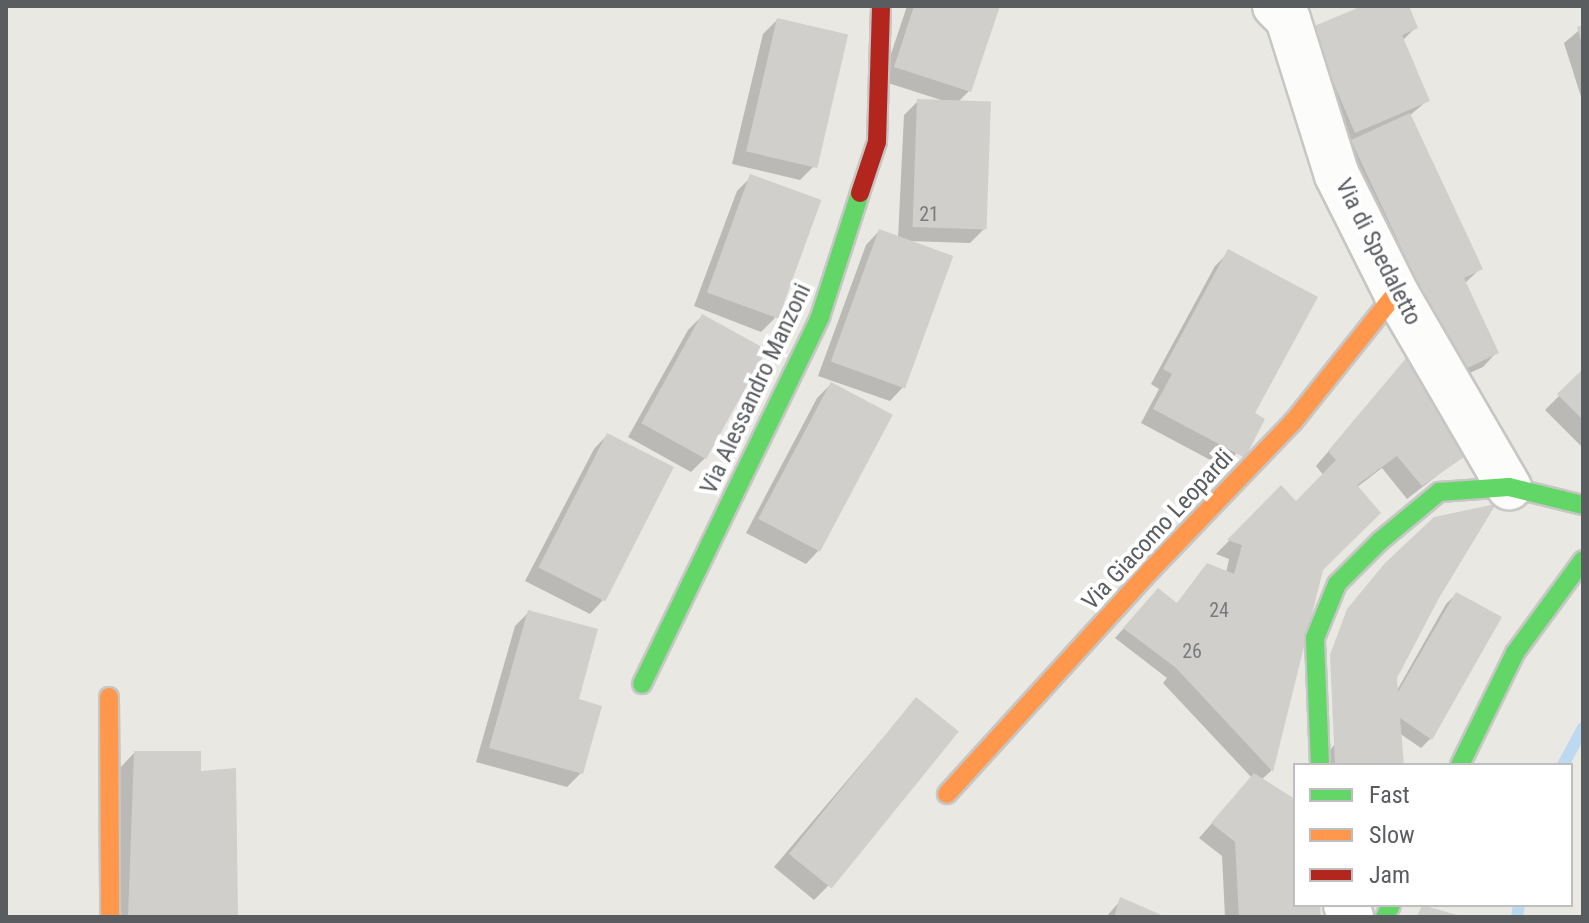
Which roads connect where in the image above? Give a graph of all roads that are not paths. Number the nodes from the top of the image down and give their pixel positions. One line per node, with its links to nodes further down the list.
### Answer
1 (881, 6): 7 (street, Via Alessandro Manzoni)
2 (1287, 10): 3 (street, Via di Spedaletto)
3 (1396, 293): 4 (street, Via di Spedaletto); 11 (street, Via Giacomo Leopardi)
4 (1509, 487): 5 (street); 9 (street)
5 (1583, 505)
6 (1583, 560): 10 (street)
7 (642, 684)
8 (109, 697): 12 (street)
9 (1320, 763)
10 (1461, 763)
11 (947, 794)
12 (110, 917)

